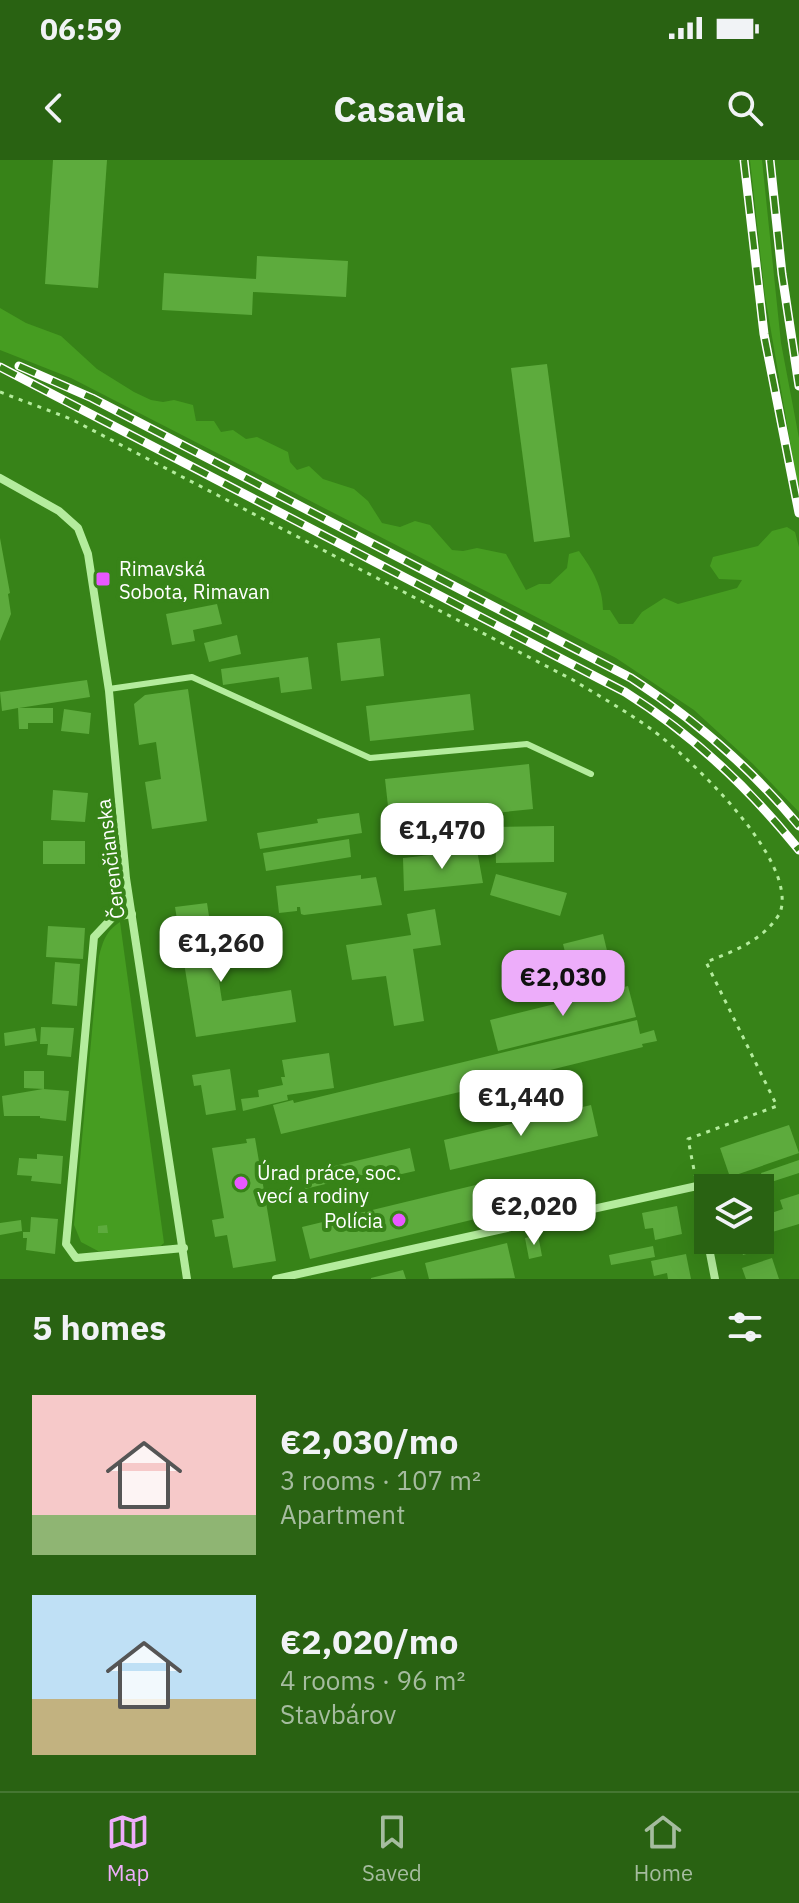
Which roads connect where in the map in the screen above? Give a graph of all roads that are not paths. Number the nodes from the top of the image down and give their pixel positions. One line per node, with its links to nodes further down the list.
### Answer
1 (0, 478): 2 (street, Čerenčianska)
2 (109, 689): 3 (lane); 4 (street, Čerenčianska)
3 (591, 774)
4 (132, 914): 5 (street, Čerenčianska); 5 (street)
5 (184, 1248): 6 (street, Čerenčianska)
6 (187, 1279)
7 (276, 1279): 8 (street)
8 (715, 1279)

